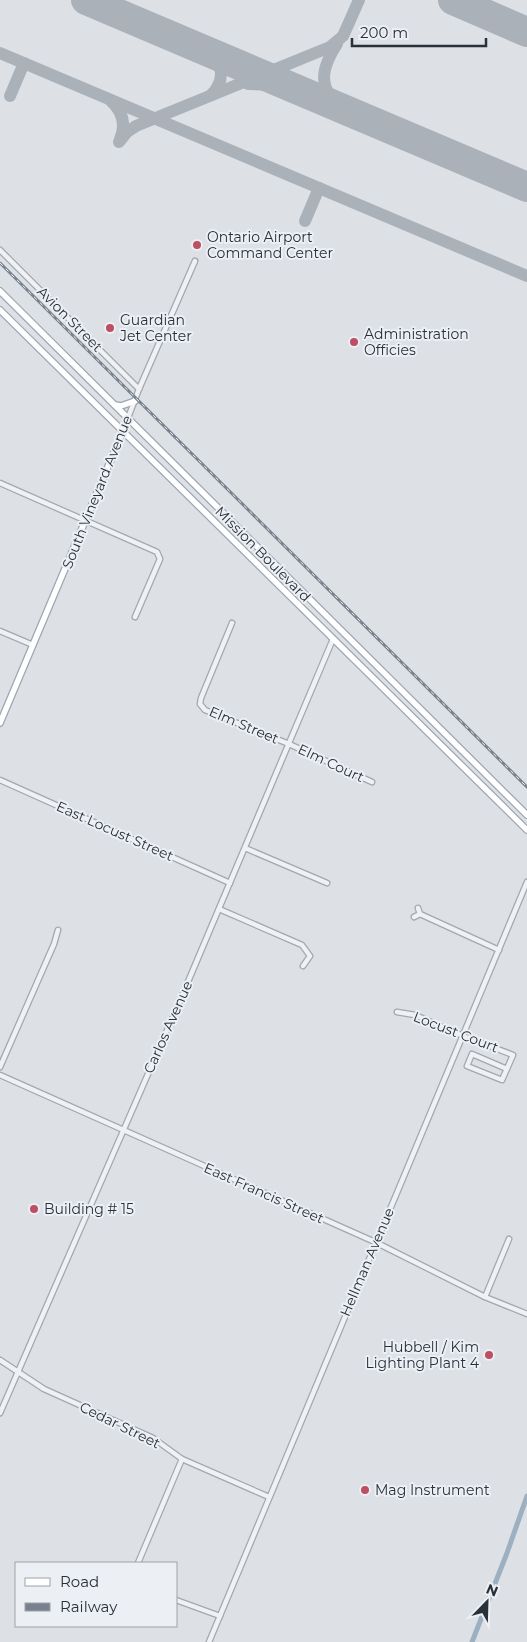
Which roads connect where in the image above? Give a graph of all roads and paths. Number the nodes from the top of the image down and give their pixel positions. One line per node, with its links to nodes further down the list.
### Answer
1 (0, 250): 5 (street, Avion Street)
2 (195, 261): 5 (street, South Vineyard Avenue)
3 (0, 291): 7 (main road, Mission Boulevard)
4 (0, 310): 9 (main road, Mission Boulevard)
5 (139, 389): 6 (street, South Vineyard Avenue)
6 (134, 402): 7 (main road); 8 (street, South Vineyard Avenue)
7 (112, 403): 8 (main road, Mission Boulevard)
8 (128, 418): 9 (street, South Vineyard Avenue); 21 (main road, Mission Boulevard)
9 (123, 432): 11 (main road, South Vineyard Avenue); 15 (main road, Mission Boulevard)
10 (0, 483): 11 (street)
11 (87, 520): 12 (street); 16 (main road, South Vineyard Avenue)
12 (136, 616)
13 (232, 623): 18 (street, Elm Street)
14 (0, 631): 16 (street)
15 (333, 639): 18 (street, Carlos Avenue); 22 (main road, Mission Boulevard)
16 (34, 645): 17 (main road, South Vineyard Avenue)
17 (0, 723)
18 (289, 744): 20 (street, Elm Court); 23 (street, Carlos Avenue)
19 (0, 780): 25 (street, East Locust Street)
20 (372, 782)
21 (527, 815)
22 (527, 830)
23 (245, 848): 25 (street, Carlos Avenue); 26 (street)
24 (527, 882): 32 (street, Hellman Avenue)
25 (230, 883): 28 (street, Carlos Avenue)
26 (327, 884)
27 (418, 908): 29 (street)
28 (218, 909): 33 (street); 39 (street, Carlos Avenue)
29 (420, 914): 30 (street); 32 (street)
30 (414, 917)
31 (58, 930): 36 (street)
32 (499, 950): 35 (street, Hellman Avenue)
33 (304, 966)
34 (397, 1012): 35 (street, Locust Court)
35 (463, 1036): 37 (street, Locust Court); 41 (street, Hellman Avenue)
36 (0, 1068)
37 (507, 1069): 37 (street)
38 (0, 1075): 39 (street, East Francis Street)
39 (122, 1131): 41 (street, East Francis Street); 45 (street, Carlos Avenue)
40 (509, 1239): 42 (street)
41 (375, 1242): 42 (street, East Francis Street); 48 (street, Hellman Avenue)
42 (485, 1297): 43 (street, East Francis Street)
43 (527, 1314)
44 (0, 1360): 45 (street, Cedar Street)
45 (19, 1372): 46 (street, Carlos Avenue); 47 (street, Cedar Street)
46 (0, 1413)
47 (182, 1459): 48 (street, Cedar Street); 49 (street)
48 (269, 1497): 51 (street, Hellman Avenue)
49 (138, 1562)
50 (178, 1601): 51 (street)
51 (220, 1616): 52 (street, Hellman Avenue)
52 (209, 1642)

